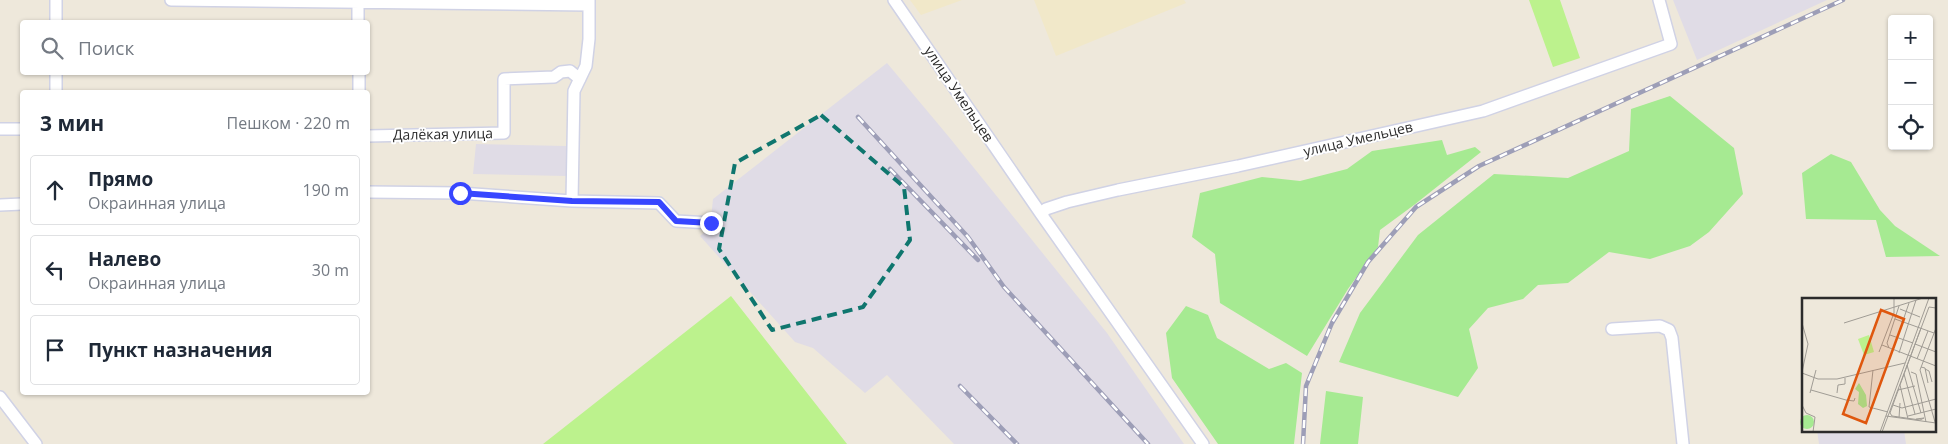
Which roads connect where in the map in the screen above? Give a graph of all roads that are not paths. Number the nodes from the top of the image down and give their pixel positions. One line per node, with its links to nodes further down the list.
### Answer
1 (56, 0): 7 (street)
2 (171, 0): 5 (street)
3 (894, 0): 21 (street, улица Умельцев)
4 (1659, 0): 21 (street, улица Умельцев)
5 (358, 1): 6 (street); 8 (street)
6 (588, 2): 11 (street)
7 (56, 20)
8 (358, 20)
9 (56, 75): 12 (street)
10 (359, 75): 13 (street)
11 (580, 79): 16 (street, Далёкая улица); 18 (street)
12 (56, 90)
13 (359, 90)
14 (0, 129): 15 (street)
15 (20, 129)
16 (370, 136)
17 (370, 192): 18 (street)
18 (572, 201): 22 (street)
19 (20, 204): 20 (street)
20 (0, 205)
21 (1040, 214): 26 (street, улица Умельцев)
22 (711, 223)
23 (1612, 329): 27 (street)
24 (0, 397): 25 (street)
25 (36, 444)
26 (1203, 444)
27 (1683, 444)

